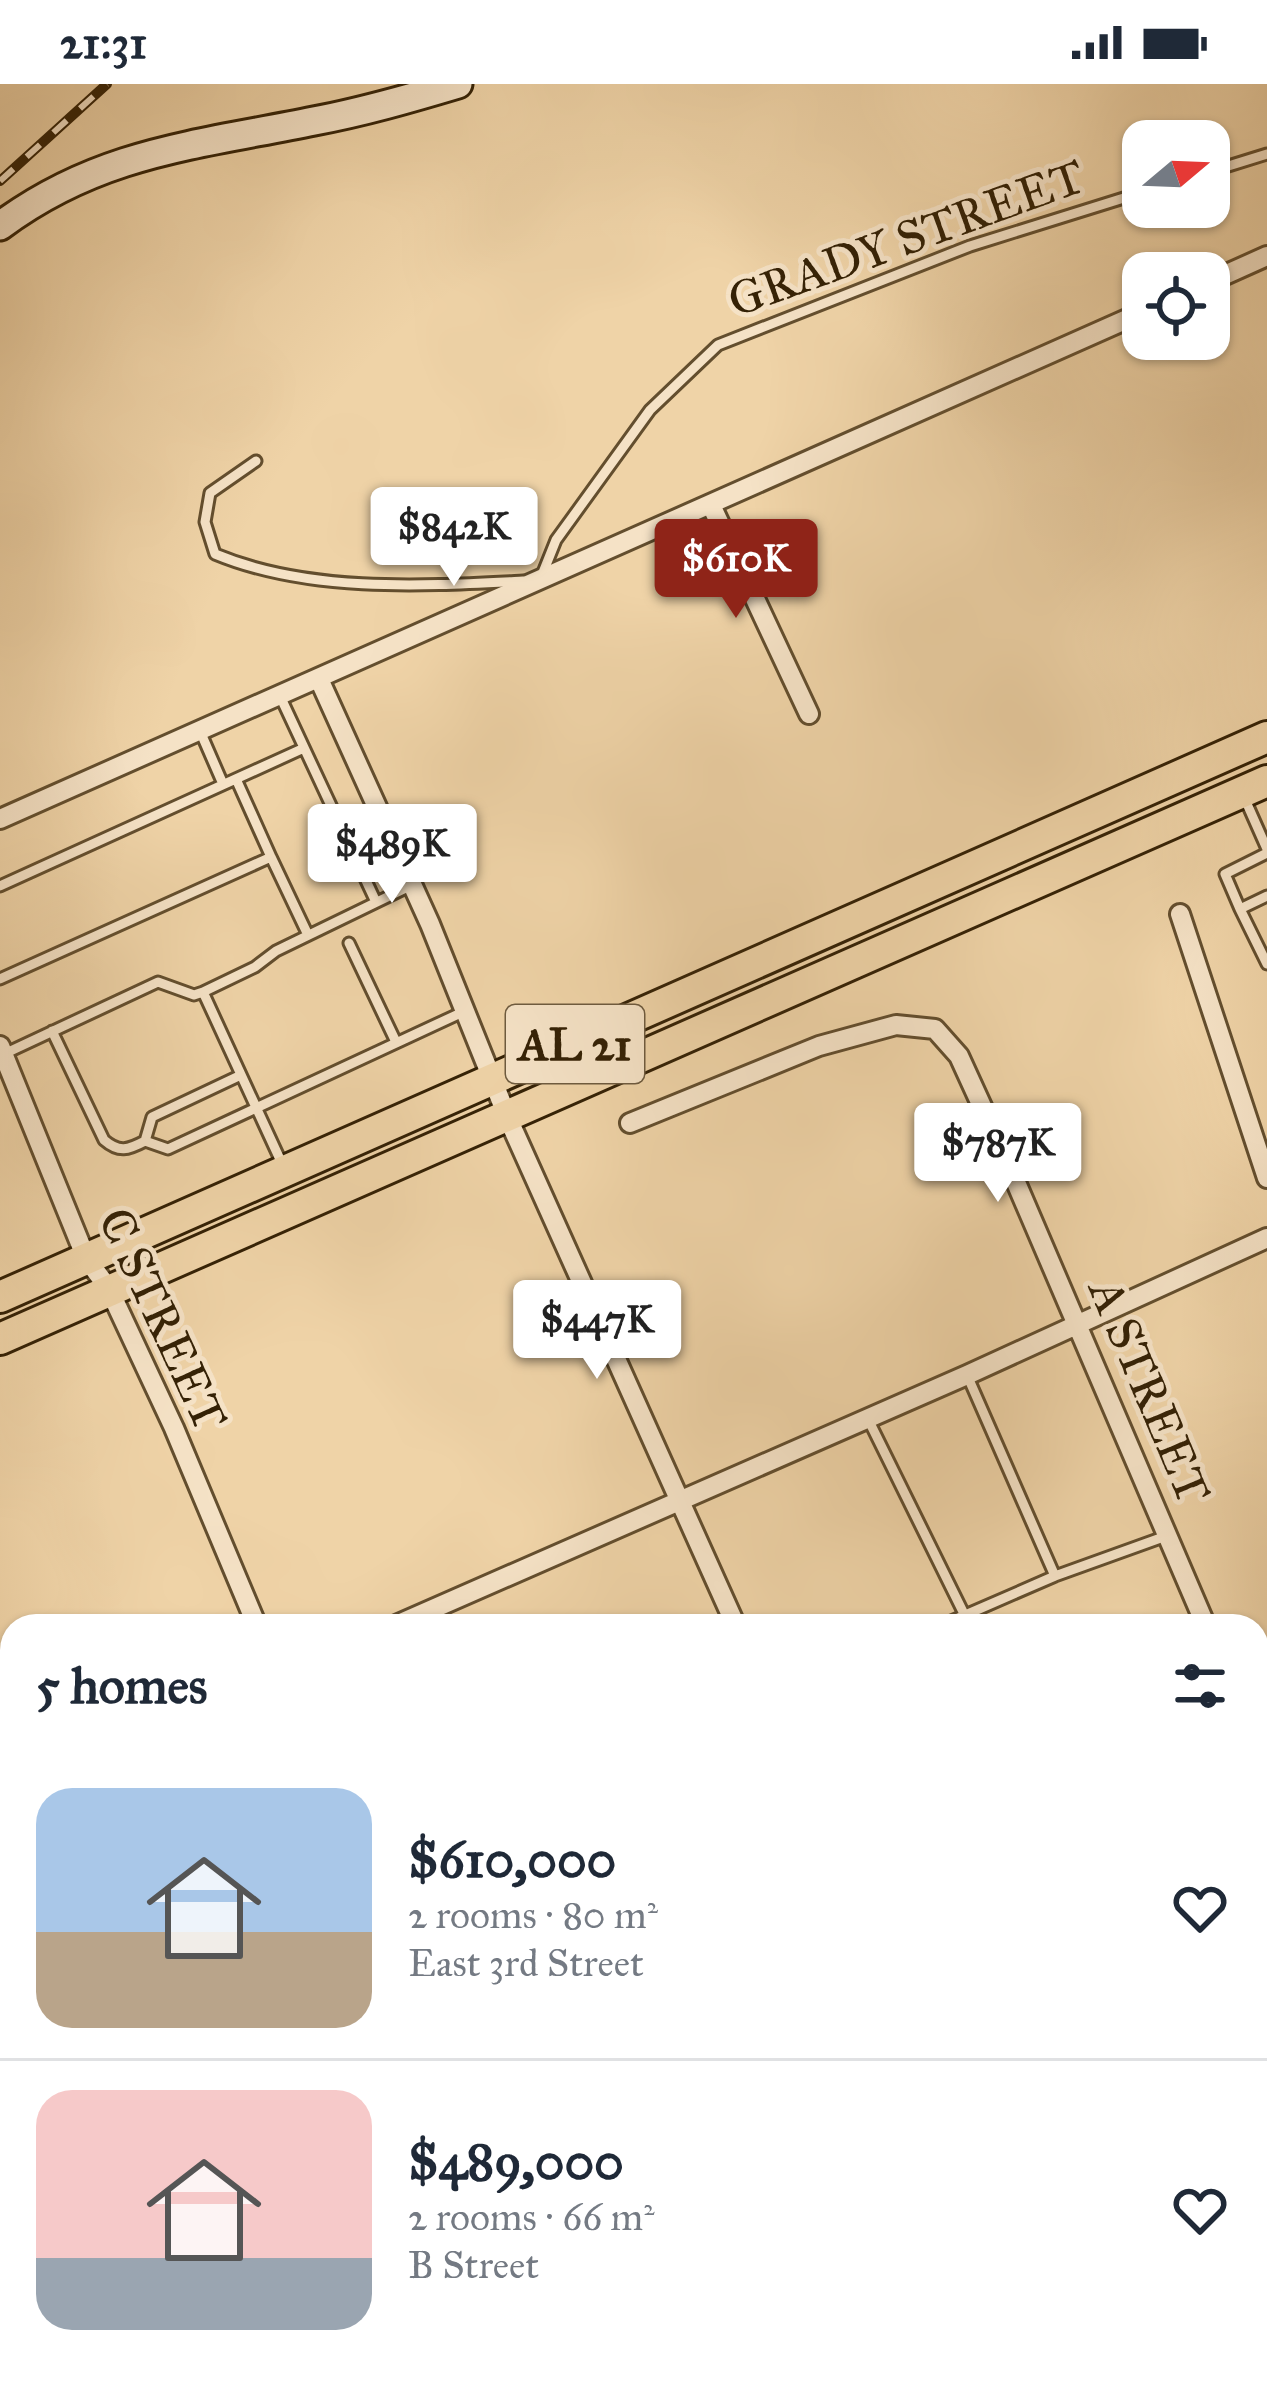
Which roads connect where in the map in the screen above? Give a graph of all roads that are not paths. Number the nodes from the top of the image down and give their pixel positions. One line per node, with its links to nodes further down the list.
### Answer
1 (458, 84): 5 (main road)
2 (1267, 154): 3 (lane)
3 (1230, 165)
4 (1122, 199): 11 (lane, GRADY STREET)
5 (0, 226)
6 (1267, 256): 7 (street)
7 (1230, 273)
8 (1122, 321): 10 (street)
9 (256, 461): 11 (lane)
10 (710, 505): 11 (street); 14 (street)
11 (541, 580): 12 (street)
12 (319, 679): 13 (street); 24 (street)
13 (280, 696): 15 (street); 17 (lane)
14 (809, 714)
15 (200, 731): 19 (lane); 21 (street)
16 (1267, 737): 40 (highway, AL 21)
17 (304, 748): 18 (lane); 27 (lane)
18 (236, 778): 19 (lane); 23 (lane)
19 (223, 784): 25 (lane)
20 (1254, 786): 22 (lane); 42 (highway, AL 21)
21 (0, 819)
22 (1267, 851): 28 (lane)
23 (271, 857): 30 (lane); 33 (lane)
24 (412, 885): 27 (lane); 35 (street)
25 (0, 886)
26 (1267, 896): 28 (lane)
27 (376, 902): 30 (lane)
28 (1240, 909): 32 (lane)
29 (1180, 914): 46 (street)
30 (308, 935): 34 (lane)
31 (349, 943): 37 (lane)
32 (1267, 964)
33 (0, 979)
34 (203, 992): 36 (lane); 39 (lane)
35 (465, 1011): 37 (lane); 40 (street)
36 (52, 1031): 38 (lane); 44 (lane)
37 (396, 1042): 41 (lane)
38 (4, 1062): 48 (street, C STREET)
39 (242, 1075): 41 (lane); 44 (lane)
40 (494, 1078): 42 (street); 45 (highway, AL 21)
41 (256, 1106): 44 (lane); 45 (lane)
42 (507, 1116): 49 (highway, AL 21); 55 (street)
43 (630, 1123): 51 (street, A STREET)
44 (145, 1141)
45 (287, 1173): 48 (highway, AL 21)
46 (1267, 1178)
47 (1267, 1238): 51 (street)
48 (86, 1258): 49 (street, C STREET); 50 (highway, AL 21)
49 (109, 1289): 52 (highway, AL 21); 58 (street, C STREET)
50 (0, 1298)
51 (1079, 1323): 53 (street); 56 (street, A STREET)
52 (0, 1339)
53 (967, 1375): 54 (street); 57 (lane)
54 (867, 1417): 55 (street); 61 (lane)
55 (679, 1499): 59 (street); 60 (street)
56 (1169, 1535): 57 (lane); 63 (street, A STREET)
57 (1055, 1576): 62 (lane)
58 (251, 1614)
59 (421, 1614)
60 (731, 1614)
61 (965, 1614)
62 (980, 1614)
63 (1201, 1614)

